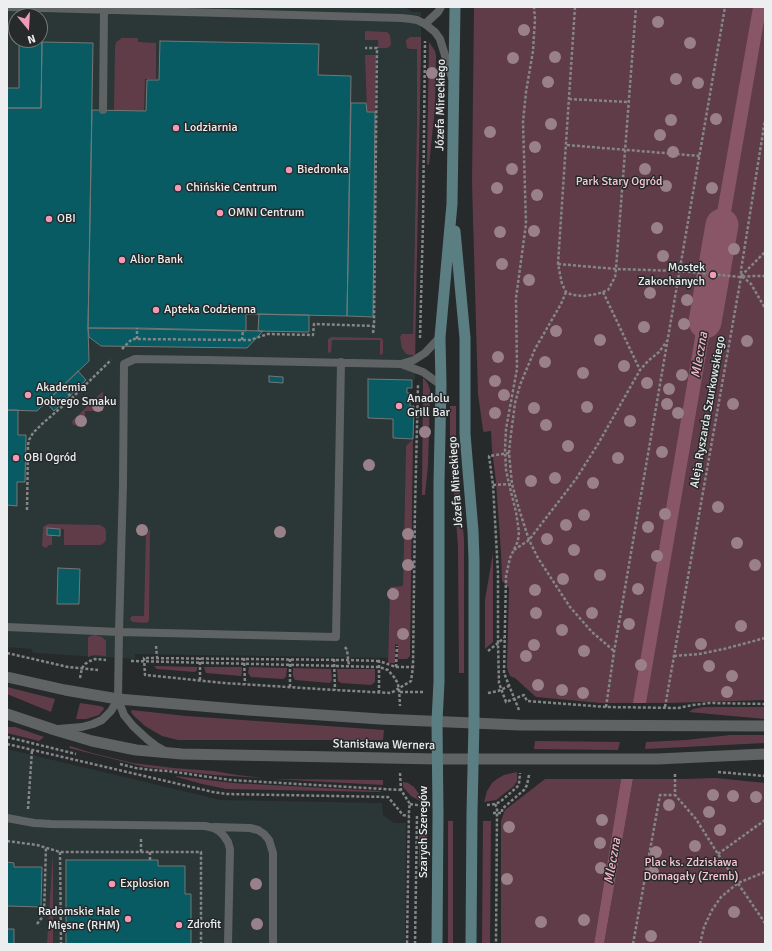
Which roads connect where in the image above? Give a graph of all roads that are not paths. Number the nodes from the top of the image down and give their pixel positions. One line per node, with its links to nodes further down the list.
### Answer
1 (7, 7): 4 (lane)
2 (441, 7): 5 (lane)
3 (455, 7): 6 (main road, Józefa Mireckiego)
4 (104, 10): 5 (lane); 7 (lane)
5 (425, 24): 6 (lane)
6 (454, 87): 8 (main road, Józefa Mireckiego)
7 (103, 110)
8 (452, 204): 9 (main road, Józefa Mireckiego); 19 (main road, Józefa Mireckiego)
9 (440, 337): 11 (lane); 12 (main road, Józefa Mireckiego)
10 (341, 362): 11 (lane); 14 (lane); 14 (lane)
11 (401, 364): 12 (lane)
12 (441, 384): 18 (main road, Józefa Mireckiego)
13 (7, 627): 14 (lane)
14 (119, 632): 16 (lane)
15 (7, 677): 16 (street, Stanisława Wernera)
16 (118, 698): 18 (street, Stanisława Wernera); 21 (lane); 22 (lane)
17 (8, 714): 21 (street, Stanisława Wernera)
18 (437, 721): 19 (street, Stanisława Wernera); 24 (main road, Szarych Szeregów)
19 (474, 722): 20 (street, Stanisława Wernera); 25 (main road, Józefa Mireckiego)
20 (765, 726)
21 (55, 730): 22 (street, Stanisława Wernera)
22 (169, 753): 24 (street, Stanisława Wernera)
23 (765, 754): 25 (street, Stanisława Wernera)
24 (438, 759): 25 (street, Stanisława Wernera); 30 (main road, Szarych Szeregów)
25 (473, 759): 31 (main road)
26 (7, 818): 27 (lane)
27 (205, 826): 28 (lane); 29 (lane)
28 (228, 944)
29 (273, 944)
30 (437, 944)
31 (471, 944)

